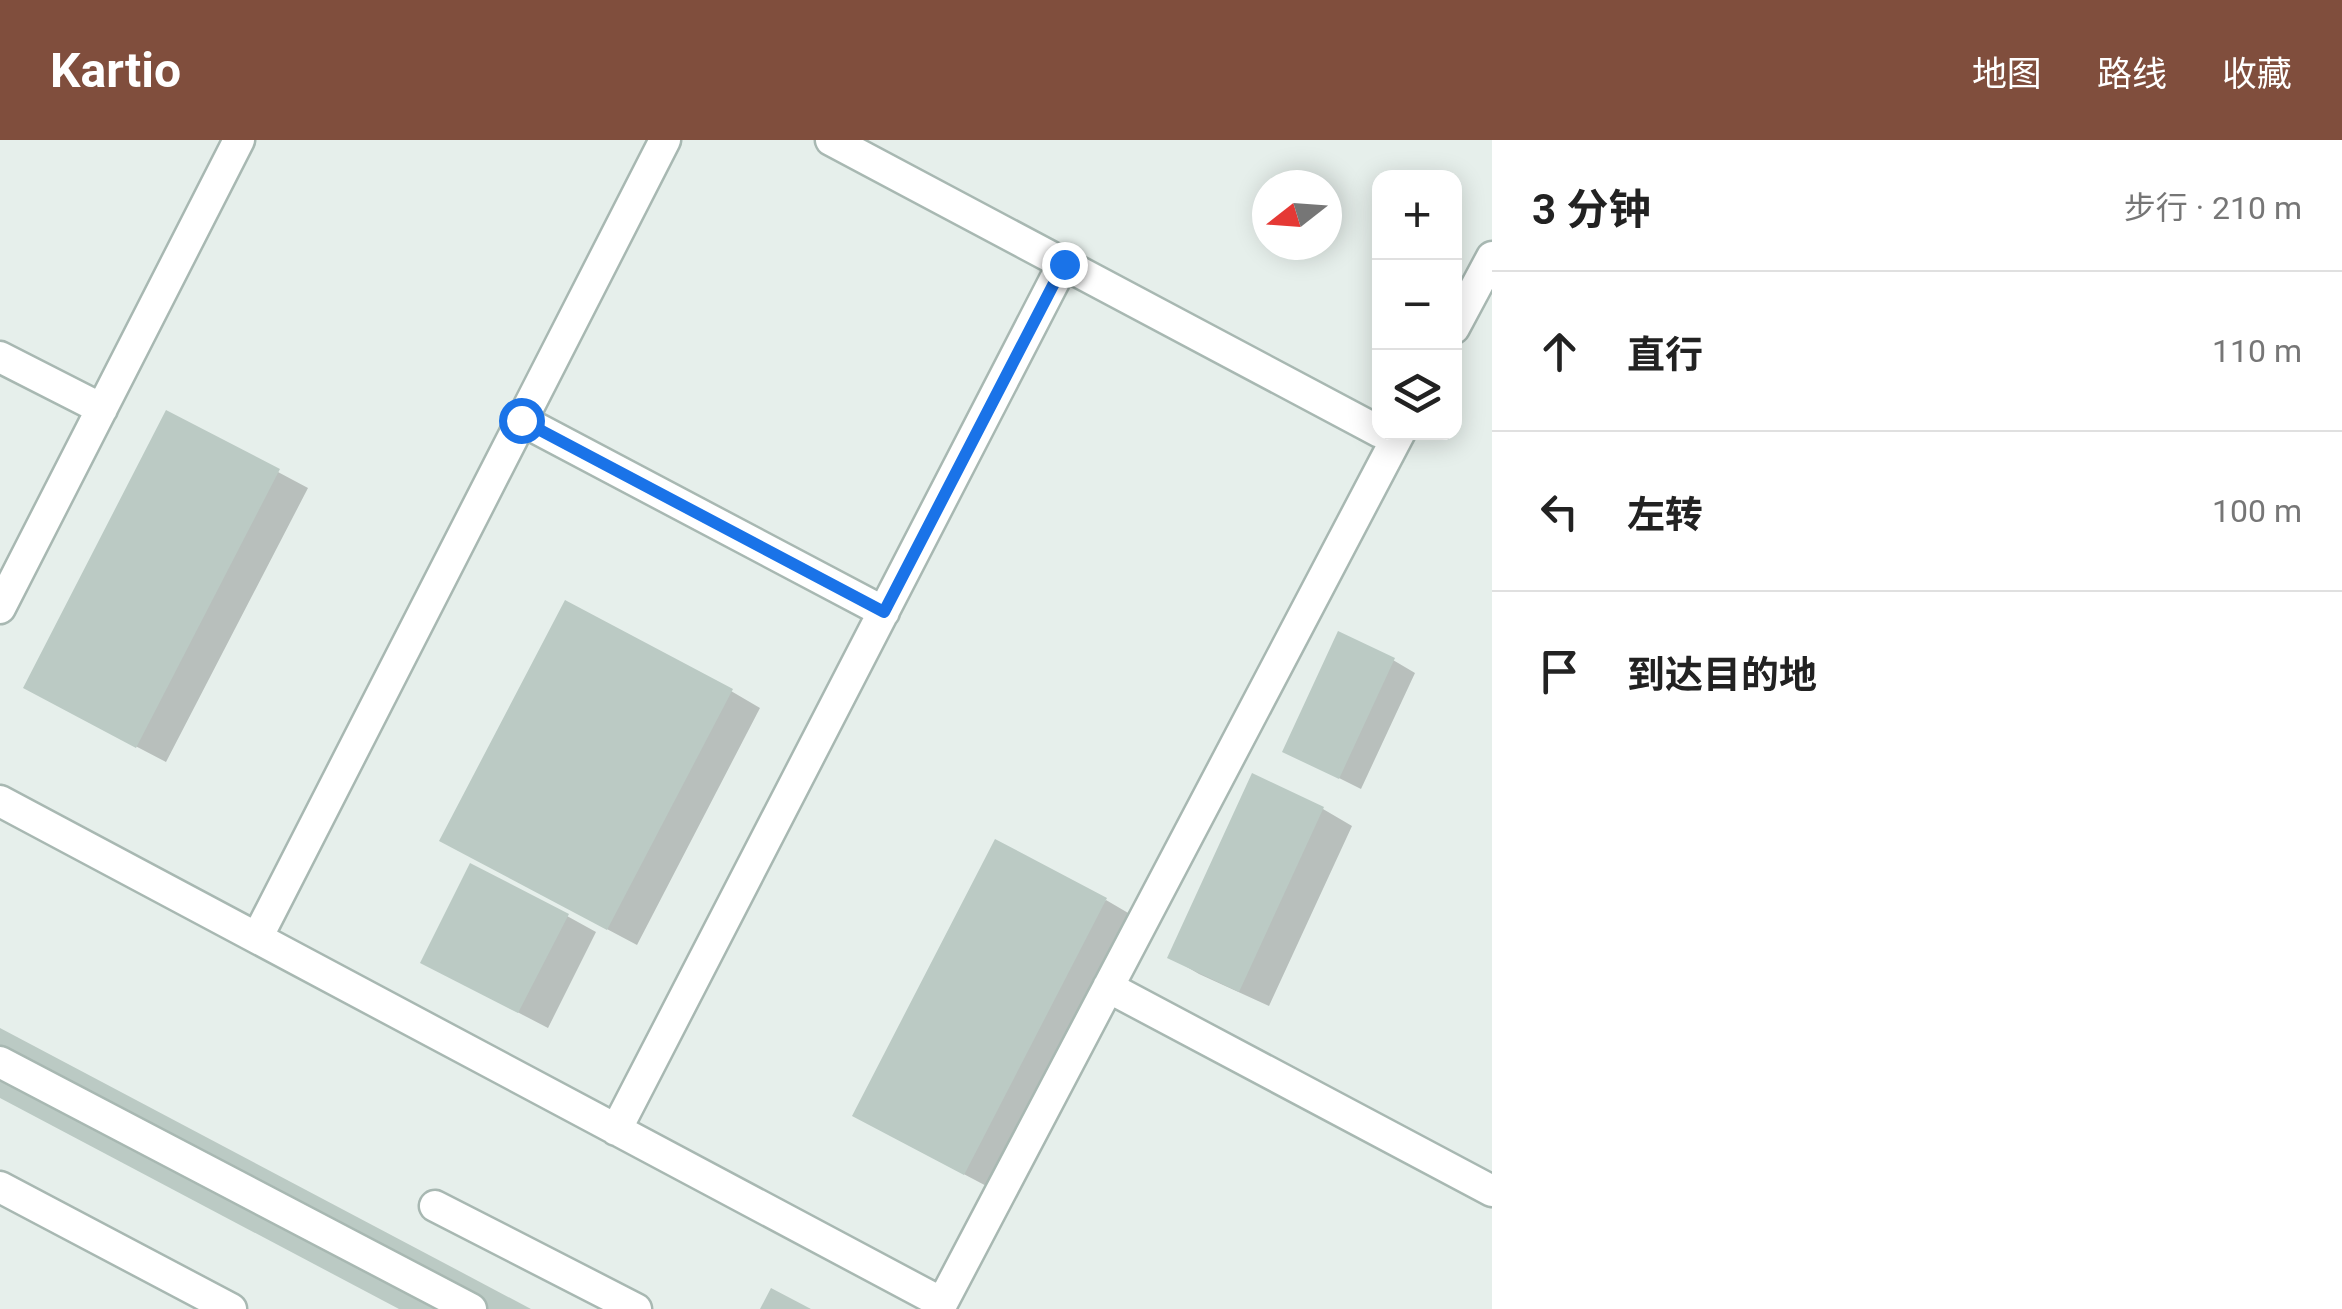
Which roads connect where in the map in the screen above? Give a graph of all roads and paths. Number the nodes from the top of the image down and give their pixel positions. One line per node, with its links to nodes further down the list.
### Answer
1 (240, 140): 8 (street)
2 (665, 140): 9 (street)
3 (831, 140): 5 (street)
4 (1492, 256): 6 (street)
5 (1064, 264): 10 (street); 13 (street)
6 (1462, 313)
7 (0, 356): 8 (street)
8 (102, 410): 12 (street)
9 (521, 420): 13 (street); 15 (street)
10 (1372, 425)
11 (1386, 440): 16 (street)
12 (0, 608)
13 (884, 612): 18 (street)
14 (0, 800): 15 (street)
15 (257, 938): 18 (street)
16 (1108, 987): 20 (street); 22 (street)
17 (0, 1062): 24 (street)
18 (616, 1130): 22 (street)
19 (0, 1187): 23 (street)
20 (1492, 1191)
21 (435, 1206): 25 (street)
22 (940, 1306)
23 (231, 1309)
24 (471, 1309)
25 (636, 1309)

